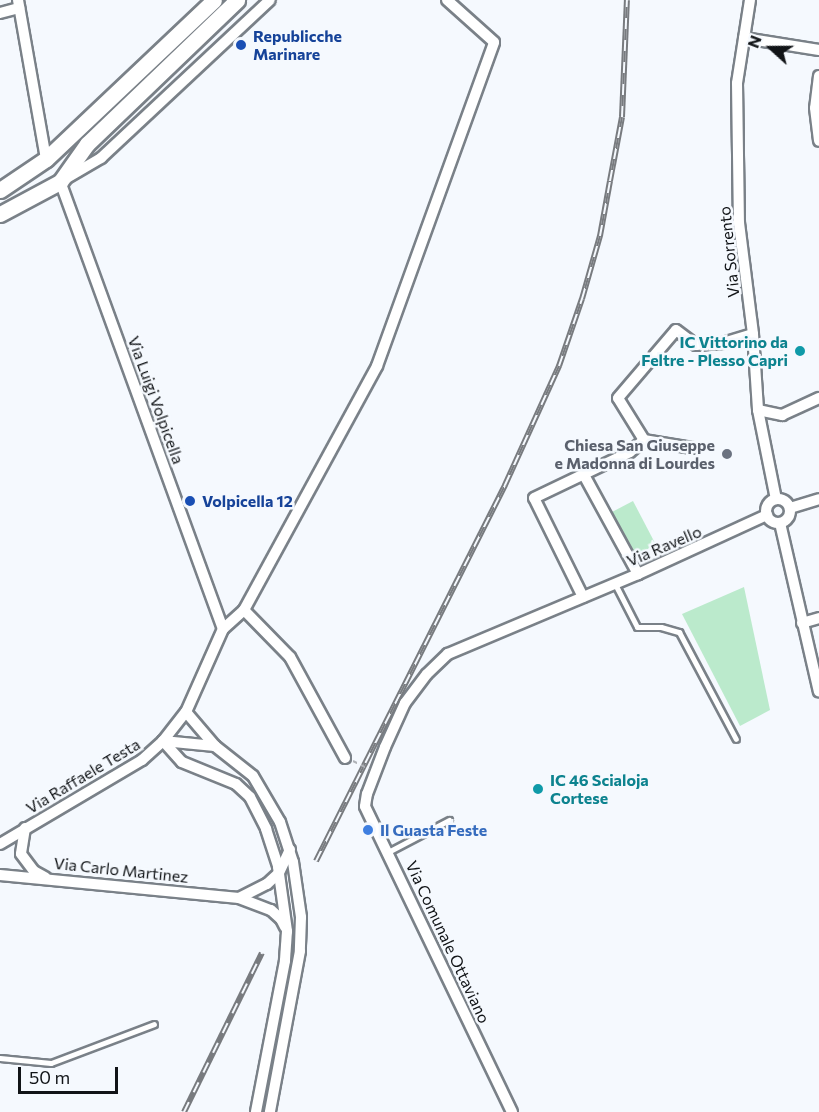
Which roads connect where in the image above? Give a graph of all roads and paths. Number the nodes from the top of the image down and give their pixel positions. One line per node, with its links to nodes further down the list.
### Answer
1 (214, 0): 12 (main road)
2 (237, 0): 13 (main road)
3 (270, 0): 13 (street)
4 (447, 0): 31 (street)
5 (750, 0): 8 (street, Via Sorrento)
6 (18, 4): 7 (street); 12 (street)
7 (0, 13)
8 (744, 38): 9 (street); 16 (street, Via Sorrento)
9 (819, 50)
10 (819, 76): 11 (street)
11 (819, 141)
12 (46, 159): 14 (main road)
13 (60, 182): 15 (main road); 34 (street, Via Luigi Volpicella)
14 (0, 190)
15 (0, 214)
16 (753, 334): 18 (street, Via Sorrento); 19 (street)
17 (819, 398): 18 (street)
18 (758, 410): 22 (street, Via Sorrento)
19 (644, 440): 20 (street); 21 (street)
20 (692, 448)
21 (584, 475): 27 (street); 29 (street)
22 (776, 499): 24 (street); 25 (street)
23 (819, 499): 24 (street)
24 (790, 508): 26 (street)
25 (766, 515): 26 (street); 27 (street, Via Ravello)
26 (780, 523): 33 (street)
27 (638, 574): 28 (street, Via Ravello)
28 (615, 584): 29 (street, Via Ravello); 37 (lane)
29 (583, 597): 30 (street, Via Ravello)
30 (571, 602): 46 (street, Via Comunale Ottaviano)
31 (244, 610): 34 (street); 40 (street)
32 (819, 618): 33 (street)
33 (802, 623): 35 (street)
34 (223, 629): 36 (street, Via Raffaele Testa)
35 (819, 692)
36 (186, 712): 38 (street, Via Raffaele Testa); 39 (street)
37 (736, 739)
38 (163, 741): 39 (street); 43 (street, Via Raffaele Testa); 47 (street)
39 (215, 746): 45 (street)
40 (349, 760): 41 (path, bridge)
41 (369, 769)
42 (449, 820): 46 (lane)
43 (25, 828): 44 (street, Via Raffaele Testa); 49 (street)
44 (0, 844)
45 (290, 849): 47 (street); 55 (street)
46 (388, 852): 56 (street, Via Comunale Ottaviano)
47 (279, 873): 50 (street); 51 (street)
48 (0, 875): 49 (street, Via Carlo Martinez)
49 (47, 878): 50 (street, Via Carlo Martinez)
50 (239, 898): 51 (street, Via Carlo Martinez)
51 (287, 931): 54 (street)
52 (154, 1024): 53 (lane)
53 (0, 1058)
54 (256, 1112)
55 (270, 1112)
56 (512, 1112)

